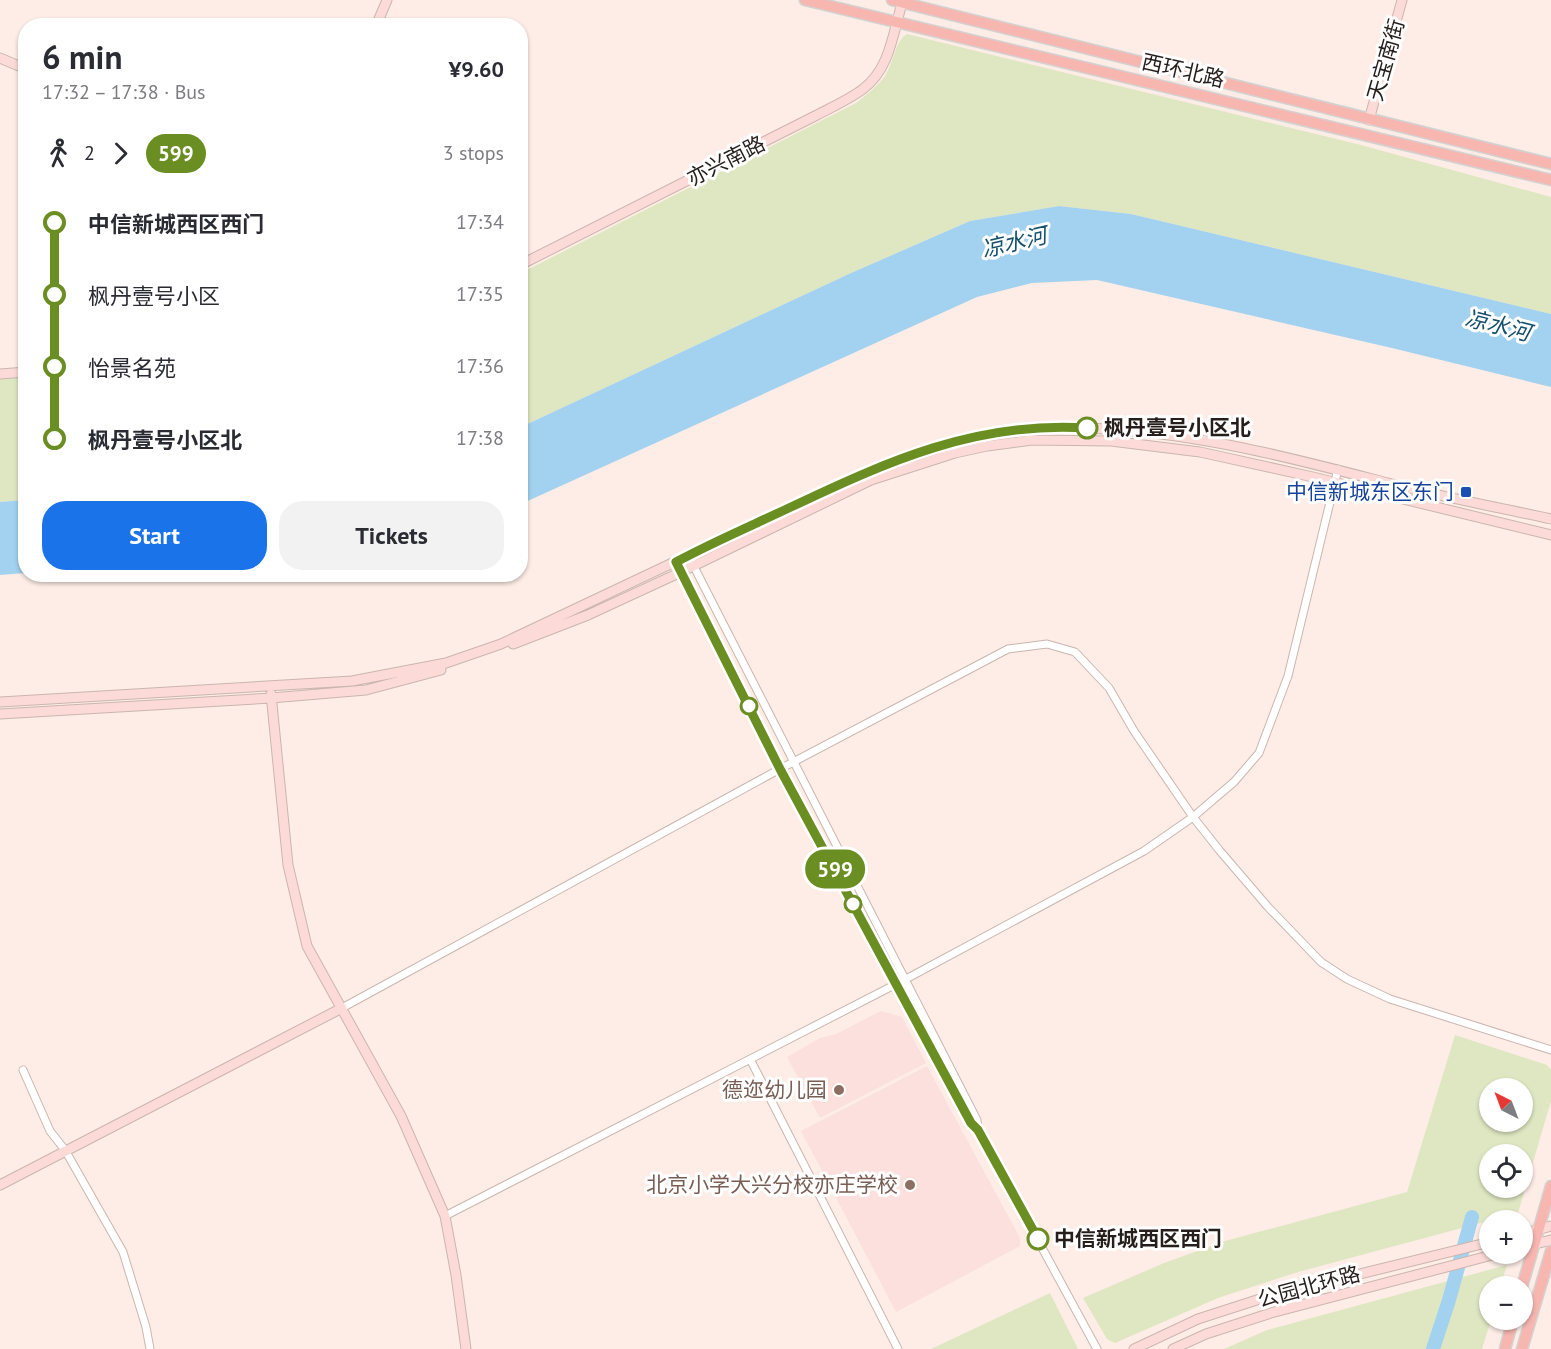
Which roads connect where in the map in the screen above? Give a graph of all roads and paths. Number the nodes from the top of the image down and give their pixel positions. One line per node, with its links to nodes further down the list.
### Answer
1 (387, 0): 5 (street)
2 (805, 0): 6 (main road, 西环北路)
3 (1402, 0): 9 (street, 天宝南街)
4 (899, 1): 6 (street, 亦兴南路); 9 (main road, 西环北路)
5 (379, 18)
6 (896, 23): 11 (main road, 西环北路); 12 (street, 亦兴南路)
7 (0, 58): 8 (street)
8 (18, 66)
9 (1369, 120): 10 (main road, 西环北路)
10 (1551, 164)
11 (1551, 180)
12 (528, 261)
13 (18, 373): 14 (street)
14 (0, 374)
15 (1338, 469): 16 (street); 17 (street); 19 (street)
16 (1334, 482): 18 (street); 21 (street); 29 (street)
17 (1551, 519)
18 (1551, 535)
19 (688, 555): 20 (street); 21 (street)
20 (676, 562): 22 (street); 23 (street)
21 (693, 566): 22 (street); 27 (street)
22 (681, 573): 24 (street); 28 (street)
23 (270, 686): 24 (street); 25 (street)
24 (271, 698): 26 (street); 32 (street)
25 (0, 702)
26 (0, 714)
27 (793, 763): 28 (street); 29 (street); 30 (street)
28 (780, 769): 31 (street); 32 (street)
29 (1193, 817): 30 (street); 33 (street)
30 (906, 979): 31 (street); 36 (street)
31 (896, 984): 34 (street); 36 (street)
32 (342, 1008): 37 (street); 40 (street)
33 (1551, 1050)
34 (750, 1059): 40 (street); 53 (street)
35 (23, 1070): 37 (street)
36 (978, 1130): 54 (street)
37 (65, 1150): 38 (street); 51 (street)
38 (0, 1185)
39 (1551, 1186): 42 (main road)
40 (445, 1216): 52 (street)
41 (1551, 1226): 42 (street)
42 (1538, 1230): 43 (street); 46 (main road)
43 (1533, 1231)
44 (1551, 1240): 46 (street)
45 (1479, 1244): 55 (street, 公园北环路)
46 (1534, 1244): 49 (main road)
47 (1551, 1251): 58 (main road)
48 (1479, 1258): 56 (street, 公园北环路)
49 (1525, 1276)
50 (1510, 1330): 57 (main road)
51 (150, 1349)
52 (465, 1349)
53 (898, 1349)
54 (1097, 1349)
55 (1134, 1349)
56 (1173, 1349)
57 (1505, 1349)
58 (1522, 1349)

